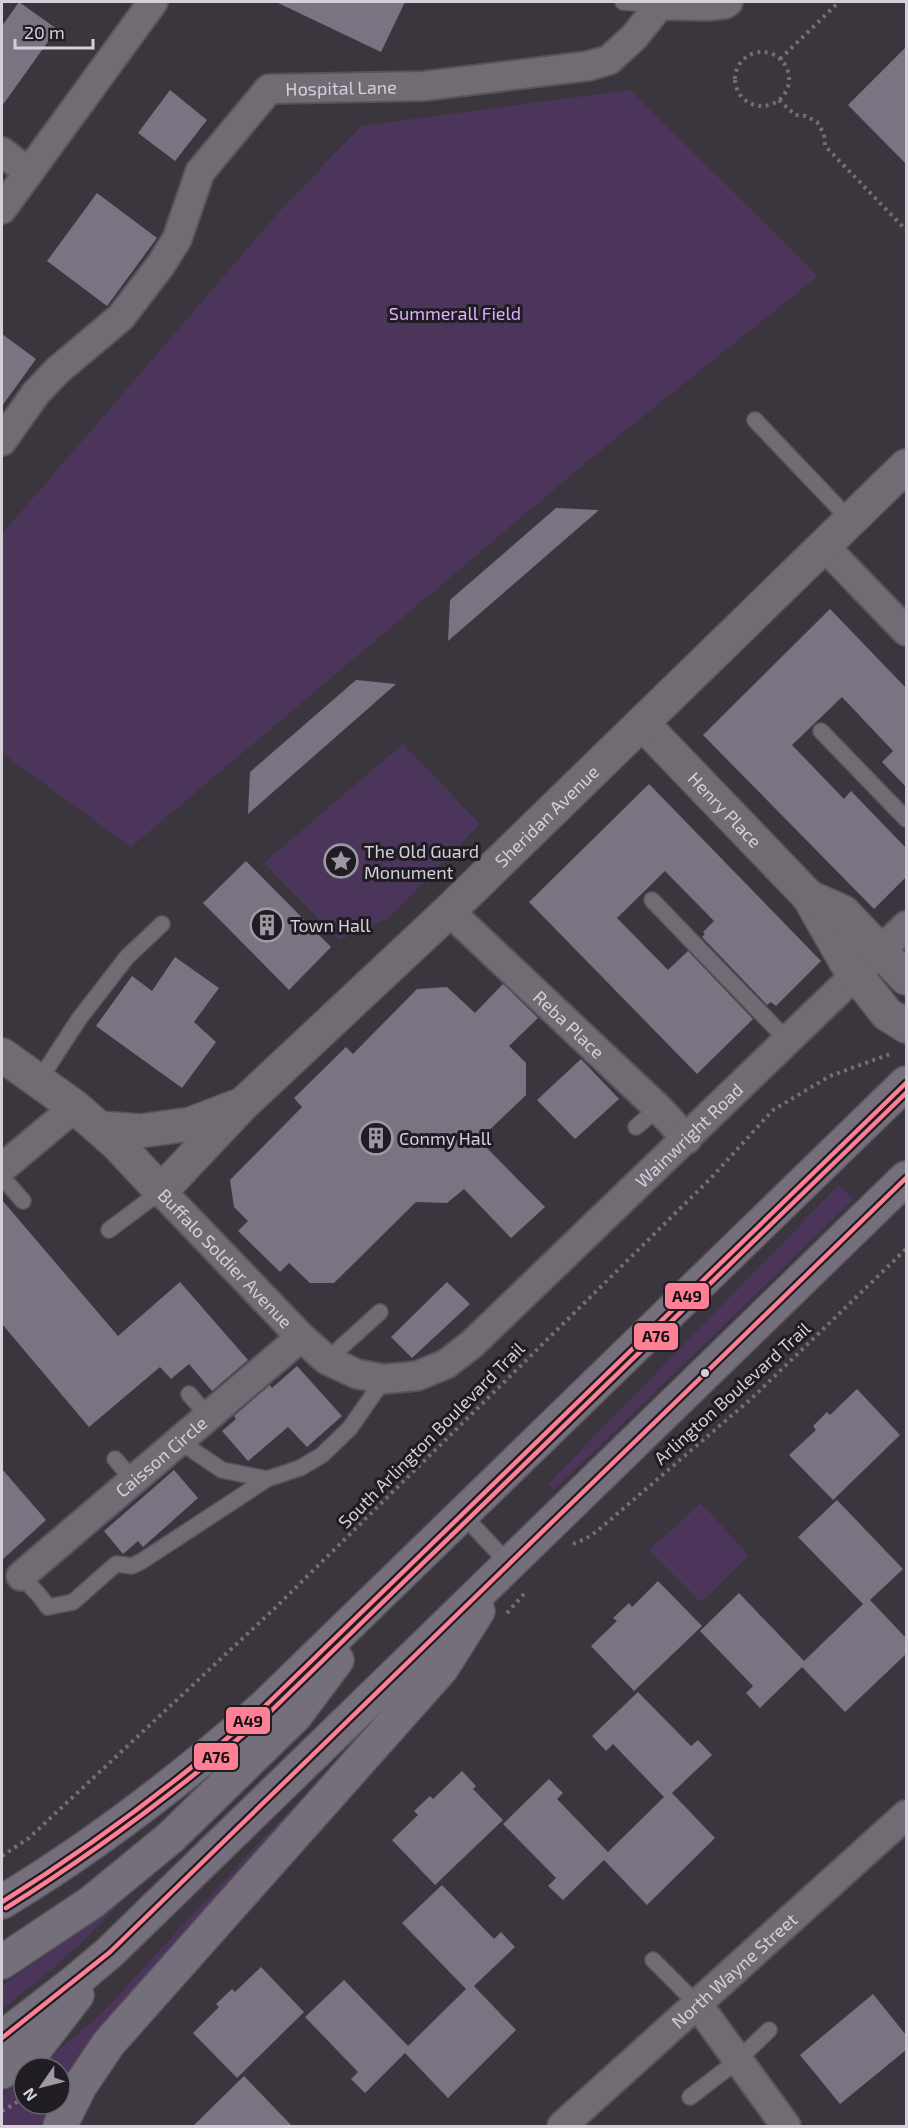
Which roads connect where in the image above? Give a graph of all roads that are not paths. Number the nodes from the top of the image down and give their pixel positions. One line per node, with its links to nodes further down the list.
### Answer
1 (153, 2): 6 (street)
2 (623, 2): 4 (lane)
3 (728, 2): 4 (street)
4 (660, 5): 9 (street, Hospital Lane)
5 (2, 152): 6 (street)
6 (28, 172): 7 (street)
7 (2, 209)
8 (755, 420): 11 (lane)
9 (2, 441)
10 (906, 466): 11 (street, Sheridan Avenue)
11 (850, 520): 12 (street, Sheridan Avenue)
12 (824, 546): 13 (street); 14 (street, Sheridan Avenue)
13 (906, 631)
14 (642, 723): 17 (street, Henry Place); 19 (street, Sheridan Avenue)
15 (821, 730): 16 (lane)
16 (906, 819)
17 (809, 897): 22 (street, Henry Place); 23 (street, Henry Place)
18 (652, 900): 26 (lane)
19 (449, 911): 30 (street, Sheridan Avenue); 32 (street, Reba Place)
20 (162, 924): 28 (lane)
21 (906, 926): 22 (street, Wainwright Road)
22 (880, 952): 23 (street, Wainwright Road); 24 (street, Henry Place)
23 (856, 975): 25 (street, Henry Place); 26 (street, Wainwright Road)
24 (906, 978)
25 (906, 1026)
26 (788, 1041): 35 (street, Wainwright Road)
27 (2, 1055): 28 (street, Buffalo Soldier Avenue)
28 (38, 1082): 31 (street, Buffalo Soldier Avenue)
29 (906, 1083): 53 (highway)
30 (243, 1104): 34 (street); 39 (street, Sheridan Avenue)
31 (75, 1107): 34 (street, Buffalo Soldier Avenue); 36 (street)
32 (658, 1108): 33 (lane); 35 (street, Reba Place)
33 (636, 1127)
34 (99, 1128): 39 (street, Buffalo Soldier Avenue)
35 (687, 1139): 44 (street, Wainwright Road)
36 (2, 1168)
37 (2, 1177): 40 (lane)
38 (906, 1178): 54 (highway)
39 (162, 1191): 41 (lane); 43 (street, Buffalo Soldier Avenue)
40 (23, 1202)
41 (109, 1230)
42 (380, 1312): 45 (lane)
43 (302, 1337): 45 (street, Buffalo Soldier Avenue); 48 (street, Caisson Circle)
44 (472, 1344): 46 (street, Buffalo Soldier Avenue)
45 (327, 1360): 46 (street, Buffalo Soldier Avenue)
46 (384, 1378): 51 (lane)
47 (189, 1394): 48 (lane)
48 (208, 1416): 49 (street, Caisson Circle)
49 (179, 1441): 51 (lane); 52 (street, Caisson Circle)
50 (115, 1459): 52 (lane)
51 (267, 1479): 56 (lane)
52 (133, 1480): 56 (street, Caisson Circle)
53 (462, 1514): 54 (lane); 55 (highway)
54 (508, 1564): 59 (highway); 68 (highway)
55 (405, 1570): 58 (highway); 61 (highway)
56 (21, 1576)
57 (906, 1815): 62 (street, North Wayne Street)
58 (2, 1902)
59 (110, 1952): 64 (highway); 66 (highway)
60 (653, 1960): 62 (lane)
61 (2, 1962)
62 (698, 2005): 65 (street); 69 (street, North Wayne Street)
63 (769, 2030): 65 (lane)
64 (2, 2038)
65 (737, 2061): 67 (lane); 70 (street)
66 (2, 2072)
67 (690, 2097)
68 (60, 2127)
69 (562, 2127)
70 (786, 2127)

